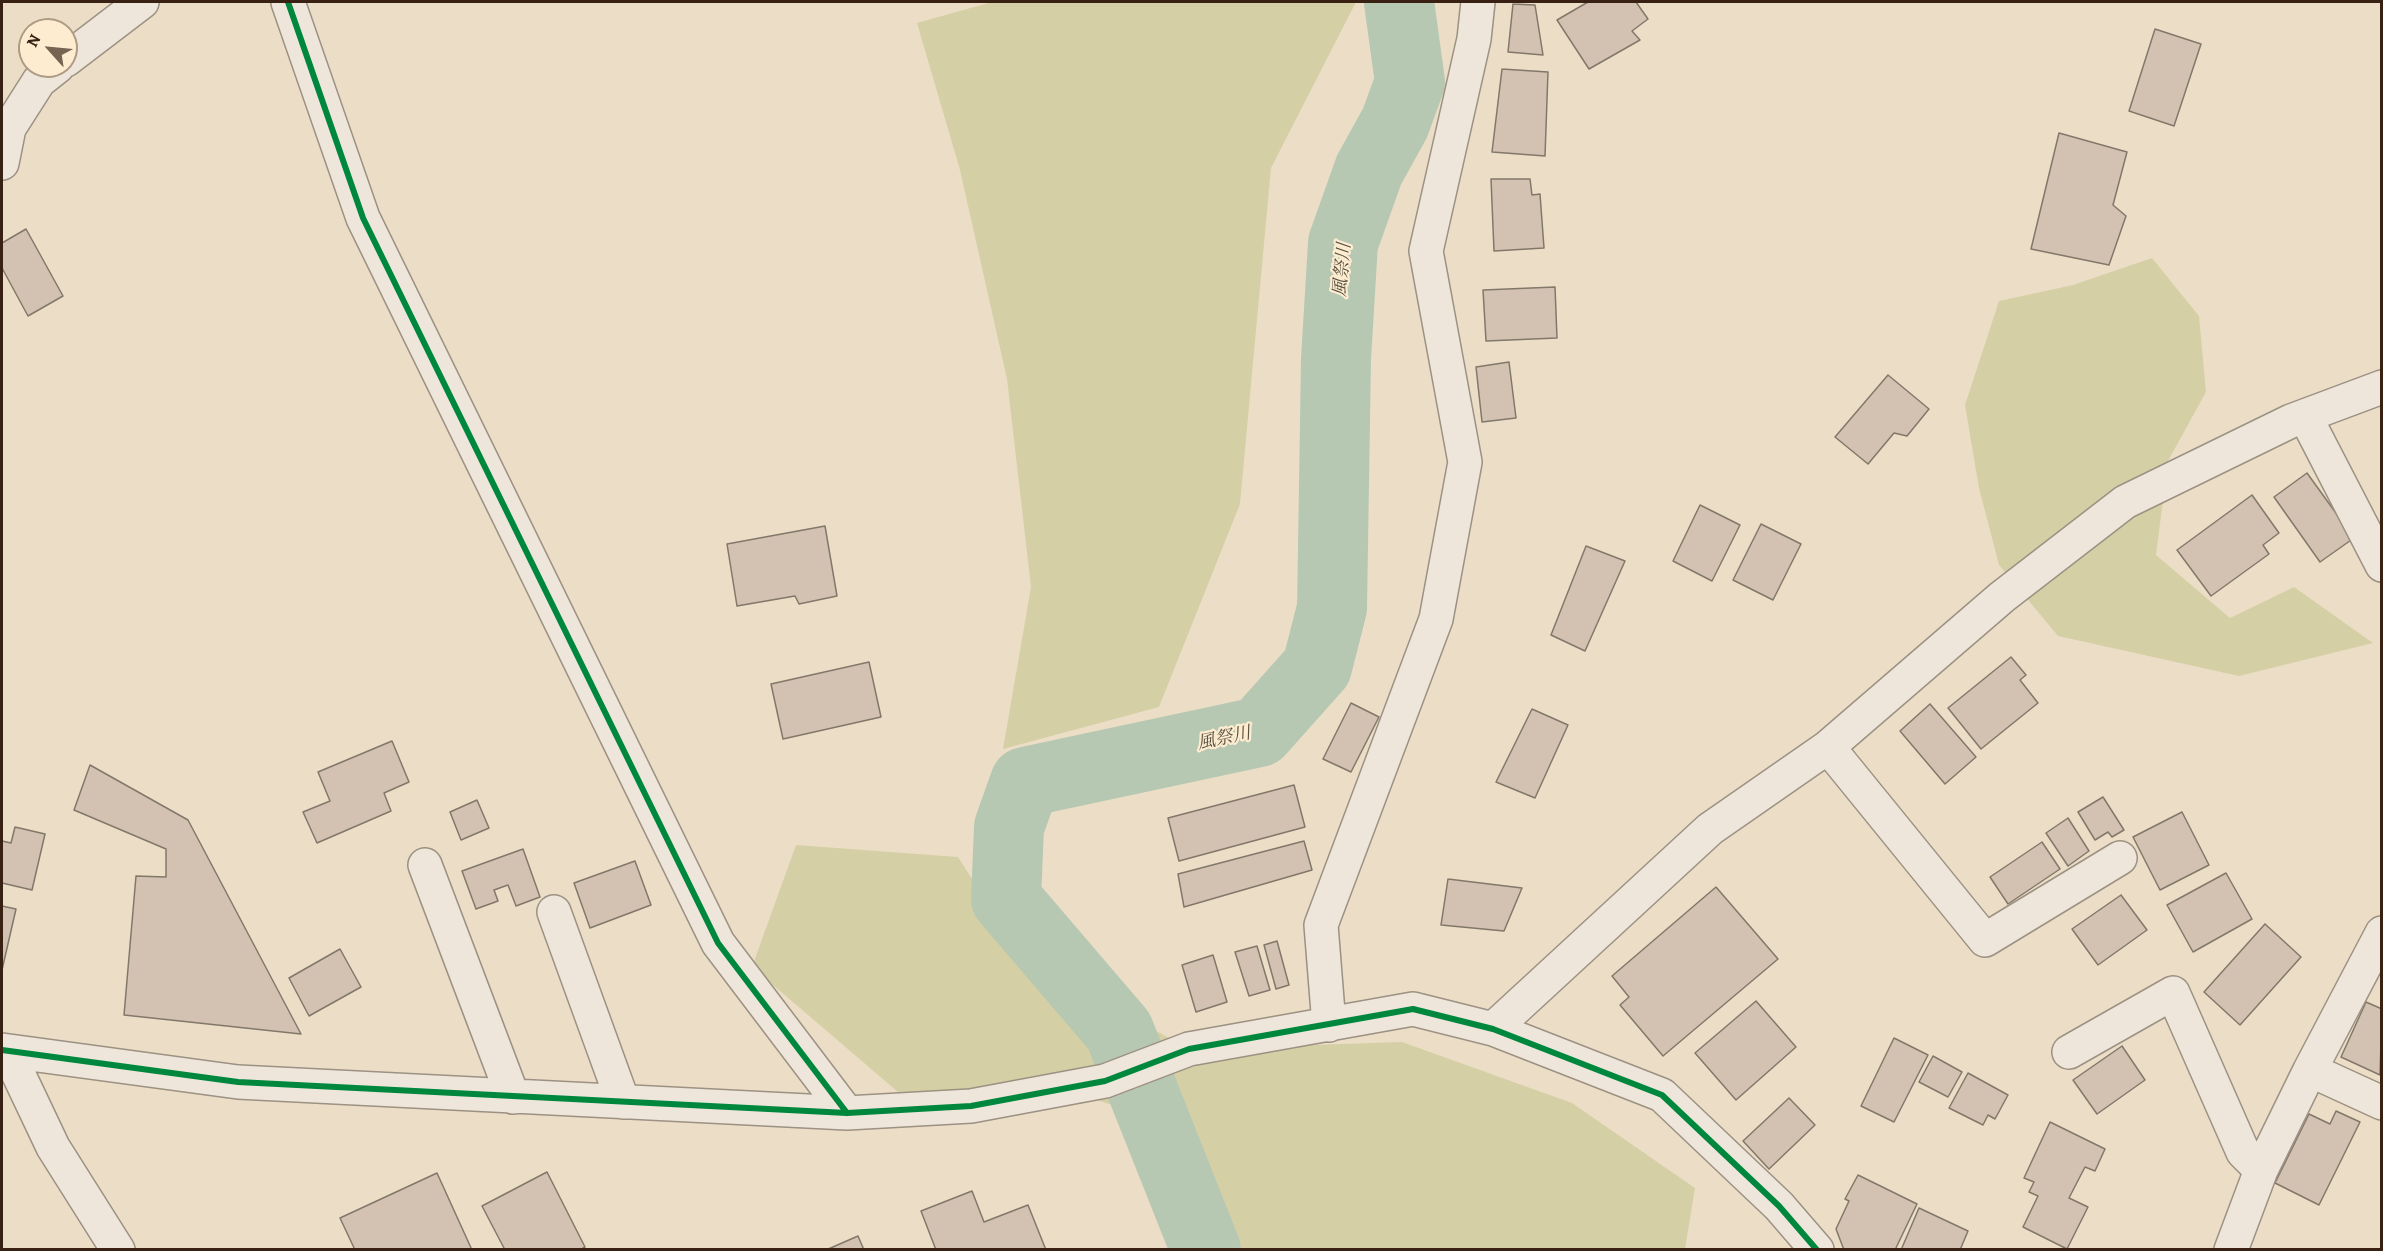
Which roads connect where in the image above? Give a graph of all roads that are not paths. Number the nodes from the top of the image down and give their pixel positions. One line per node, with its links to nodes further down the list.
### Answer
1 (142, 2): 4 (street)
2 (288, 2): 23 (street)
3 (1478, 2): 15 (street)
4 (78, 51)
5 (43, 78): 6 (street)
6 (2, 163)
7 (2382, 387): 8 (street)
8 (2305, 416): 9 (street); 10 (street)
9 (2382, 565)
10 (1827, 747): 11 (street); 16 (street)
11 (2120, 858)
12 (425, 865): 20 (street)
13 (554, 912): 21 (street)
14 (2382, 933): 19 (street)
15 (1329, 1025): 16 (street); 23 (street)
16 (1493, 1029): 26 (street)
17 (5, 1051): 20 (street); 25 (street)
18 (2069, 1052): 24 (street)
19 (2310, 1070): 22 (street); 24 (street)
20 (513, 1096): 21 (street)
21 (622, 1102): 23 (street)
22 (2382, 1103)
23 (847, 1113)
24 (2261, 1170): 27 (street)
25 (118, 1250)
26 (1817, 1250)
27 (2231, 1250)

